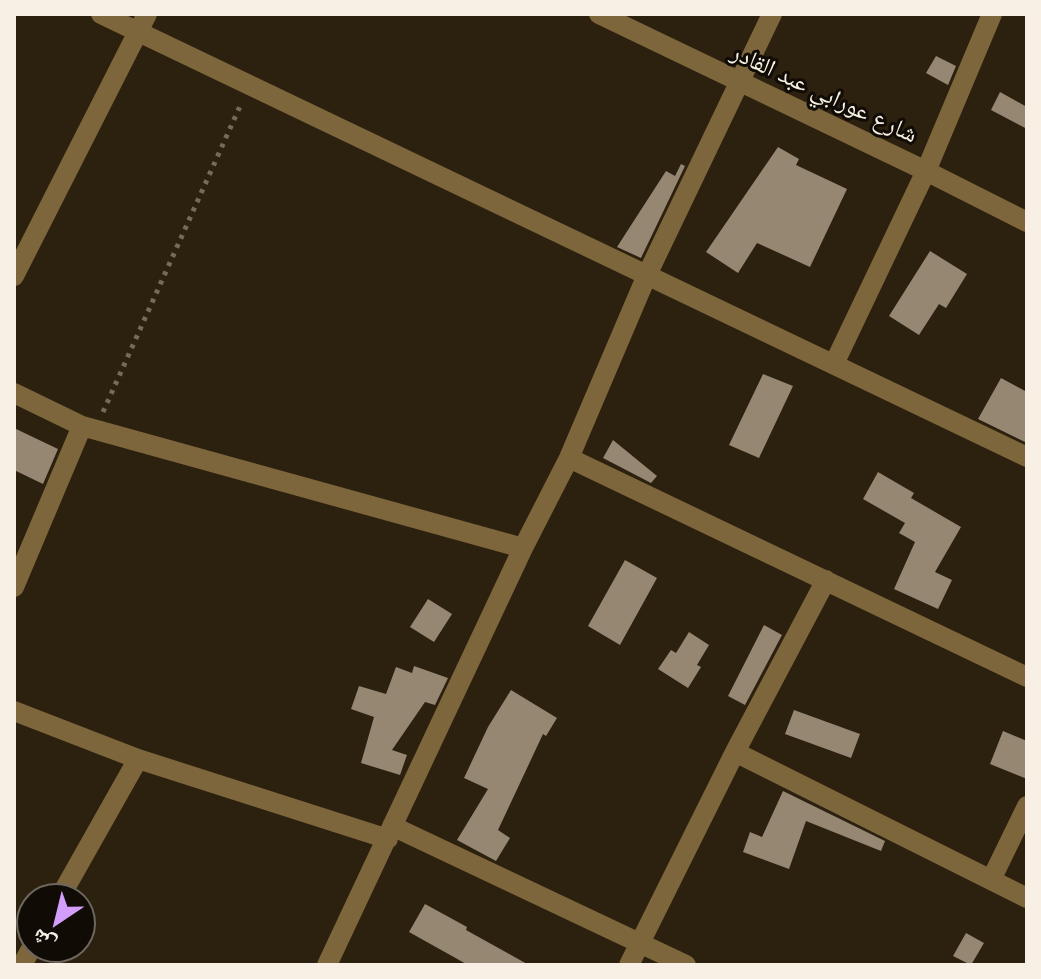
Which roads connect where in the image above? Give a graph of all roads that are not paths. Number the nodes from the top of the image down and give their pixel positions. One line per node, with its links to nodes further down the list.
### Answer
1 (101, 14): 5 (street)
2 (599, 14): 6 (street, شارع عورابي عبد القادر)
3 (772, 14): 6 (street)
4 (992, 14): 7 (street)
5 (142, 22): 9 (street); 10 (street)
6 (739, 83): 7 (street, شارع عورابي عبد القادر); 9 (street)
7 (926, 171): 8 (street, شارع عورابي عبد القادر); 11 (street)
8 (1027, 222)
9 (647, 275): 11 (street); 15 (street)
10 (14, 276)
11 (834, 364): 14 (street)
12 (14, 393): 13 (street)
13 (89, 428): 16 (street); 18 (street)
14 (1027, 457)
15 (569, 458): 16 (street); 17 (street)
16 (523, 548): 24 (street)
17 (826, 580): 19 (street); 21 (street)
18 (14, 587)
19 (1027, 677)
20 (14, 711): 22 (street)
21 (735, 752): 25 (street); 28 (street)
22 (138, 759): 24 (street); 26 (street)
23 (1027, 806): 25 (street)
24 (390, 832): 28 (street); 29 (street)
25 (991, 880): 27 (street)
26 (68, 883)
27 (1027, 898)
28 (640, 944): 30 (street); 31 (street)
29 (327, 965)
30 (629, 965)
31 (686, 965)

